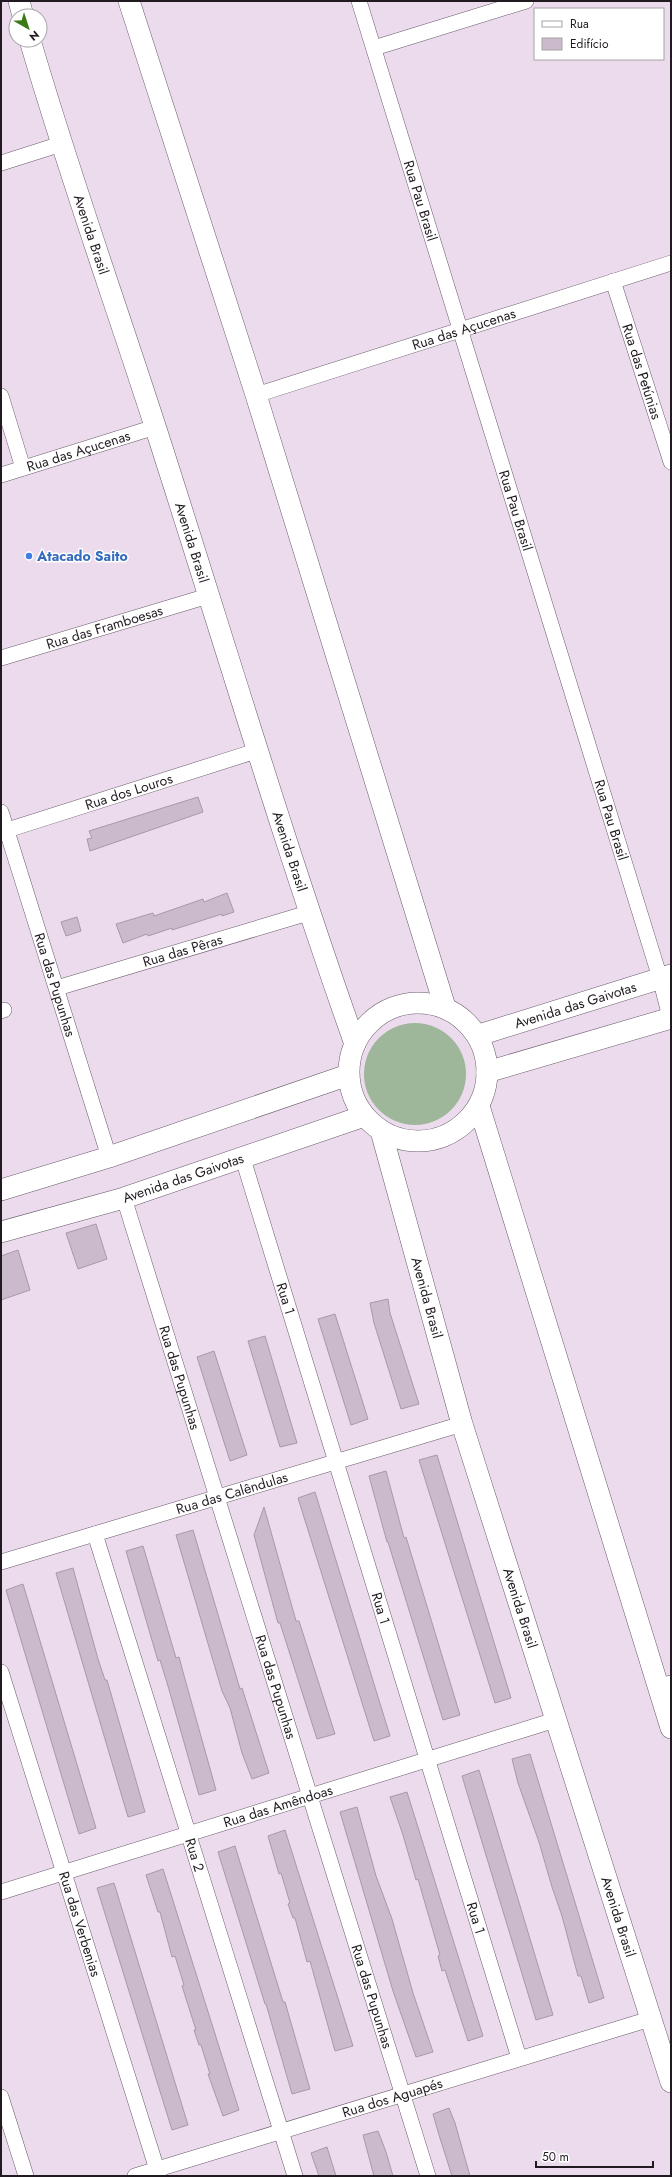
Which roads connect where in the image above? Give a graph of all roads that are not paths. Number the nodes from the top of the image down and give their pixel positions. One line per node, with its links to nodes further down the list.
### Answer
1 (129, 1): 11 (street)
2 (359, 1): 5 (street, Rua Pau Brasil)
3 (526, 1): 5 (street)
4 (32, 48): 6 (street, Avenida Brasil)
5 (374, 48): 10 (street, Rua Pau Brasil)
6 (61, 144): 7 (street); 13 (street, Avenida Brasil)
7 (1, 163)
8 (671, 263): 9 (street, Rua das Açucenas)
9 (613, 281): 10 (street, Rua das Açucenas); 14 (street, Rua das Petúnias)
10 (460, 330): 11 (street, Rua das Açucenas); 23 (street, Rua Pau Brasil)
11 (256, 395): 25 (street)
12 (1, 396): 15 (street)
13 (155, 427): 15 (street, Rua das Açucenas); 17 (street, Avenida Brasil)
14 (671, 462)
15 (23, 468): 16 (street, Rua das Açucenas)
16 (1, 475)
17 (208, 596): 18 (street, Rua das Framboesas); 19 (street, Avenida Brasil)
18 (1, 658)
19 (256, 751): 21 (street, Rua dos Louros); 22 (street, Avenida Brasil)
20 (1, 812): 21 (street, Rua das Pupunhas)
21 (4, 831): 24 (street, Rua das Pupunhas)
22 (308, 913): 24 (street, Rua das Pêras); 28 (street, Avenida Brasil)
23 (666, 976): 26 (street, Rua Pau Brasil); 27 (street, Avenida das Gaivotas)
24 (57, 988): 34 (street, Rua das Pupunhas)
25 (445, 1007): 27 (street); 28 (street)
26 (671, 1019): 29 (street)
27 (479, 1035): 29 (street)
28 (355, 1044): 30 (street)
29 (487, 1072): 31 (street)
30 (348, 1075): 32 (street); 34 (street)
31 (479, 1106): 33 (street); 45 (street)
32 (364, 1116): 33 (street); 35 (street, Avenida das Gaivotas)
33 (381, 1131): 39 (street, Avenida Brasil)
34 (109, 1157): 36 (street)
35 (243, 1159): 37 (street, Avenida das Gaivotas); 40 (street, Rua 1)
36 (1, 1190)
37 (124, 1198): 38 (street, Avenida das Gaivotas); 41 (street, Rua das Pupunhas)
38 (1, 1232)
39 (462, 1424): 40 (street, Rua das Calêndulas); 46 (street, Avenida Brasil)
40 (336, 1461): 41 (street, Rua das Calêndulas); 48 (street, Rua 1)
41 (216, 1497): 42 (street, Rua das Calêndulas); 49 (street, Rua das Pupunhas)
42 (95, 1534): 43 (street, Rua das Calêndulas); 50 (street, Rua 2)
43 (1, 1562)
44 (1, 1672): 51 (street, Rua das Verbenias)
45 (664, 1685): 47 (street)
46 (555, 1720): 48 (street, Rua das Amêndoas); 53 (street, Avenida Brasil)
47 (671, 1728)
48 (428, 1760): 49 (street, Rua das Amêndoas); 54 (street, Rua 1)
49 (310, 1796): 50 (street, Rua das Amêndoas); 56 (street, Rua das Pupunhas)
50 (188, 1834): 51 (street, Rua das Amêndoas); 58 (street, Rua 2)
51 (64, 1873): 52 (street, Rua das Amêndoas); 59 (street, Rua das Verbenias)
52 (1, 1892)
53 (650, 2019): 54 (street, Rua dos Aguapés); 55 (street, Avenida Brasil)
54 (519, 2058): 56 (street, Rua dos Aguapés)
55 (671, 2082)
56 (403, 2094): 58 (street, Rua dos Aguapés); 63 (street, Rua das Pupunhas)
57 (1, 2098): 60 (street)
58 (281, 2131): 59 (street, Rua dos Aguapés); 62 (street, Rua 2)
59 (158, 2173): 61 (street, Rua dos Aguapés)
60 (26, 2176)
61 (135, 2176)
62 (295, 2176)
63 (428, 2176)

